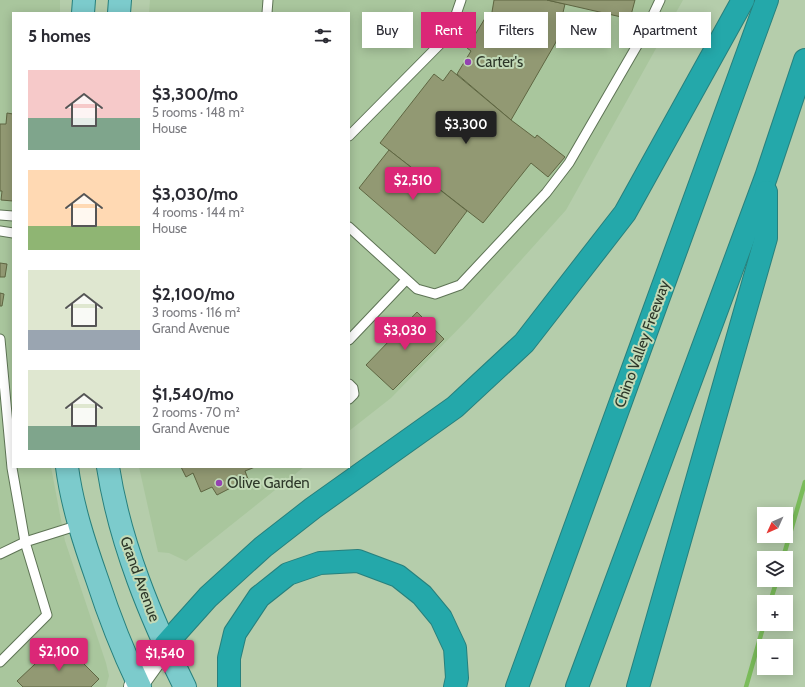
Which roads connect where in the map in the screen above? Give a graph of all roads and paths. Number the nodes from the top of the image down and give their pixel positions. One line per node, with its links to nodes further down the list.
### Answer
1 (84, 0): 8 (main road)
2 (120, 0): 9 (main road)
3 (268, 0): 10 (lane)
4 (461, 0): 12 (lane)
5 (660, 0): 19 (lane)
6 (744, 0): 29 (highway)
7 (767, 0): 35 (highway, Chino Valley Freeway)
8 (83, 12)
9 (119, 12)
10 (267, 12)
11 (805, 60): 13 (highway)
12 (350, 135)
13 (766, 177): 36 (highway); 37 (highway)
14 (0, 215): 15 (lane)
15 (12, 216)
16 (350, 228): 19 (lane)
17 (0, 231): 18 (lane)
18 (12, 233)
19 (406, 280): 21 (lane)
20 (0, 339): 27 (lane)
21 (350, 339)
22 (350, 385): 23 (lane)
23 (350, 398)
24 (66, 468): 26 (main road)
25 (108, 468): 29 (main road, Grand Avenue)
26 (79, 525): 27 (lane); 31 (main road)
27 (25, 542): 28 (lane); 30 (lane)
28 (0, 554)
29 (165, 645): 31 (street); 32 (main road, Grand Avenue)
30 (0, 662)
31 (137, 686)
32 (185, 687)
33 (230, 687): 34 (highway)
34 (455, 687)
35 (517, 687)
36 (577, 687)
37 (638, 687)

